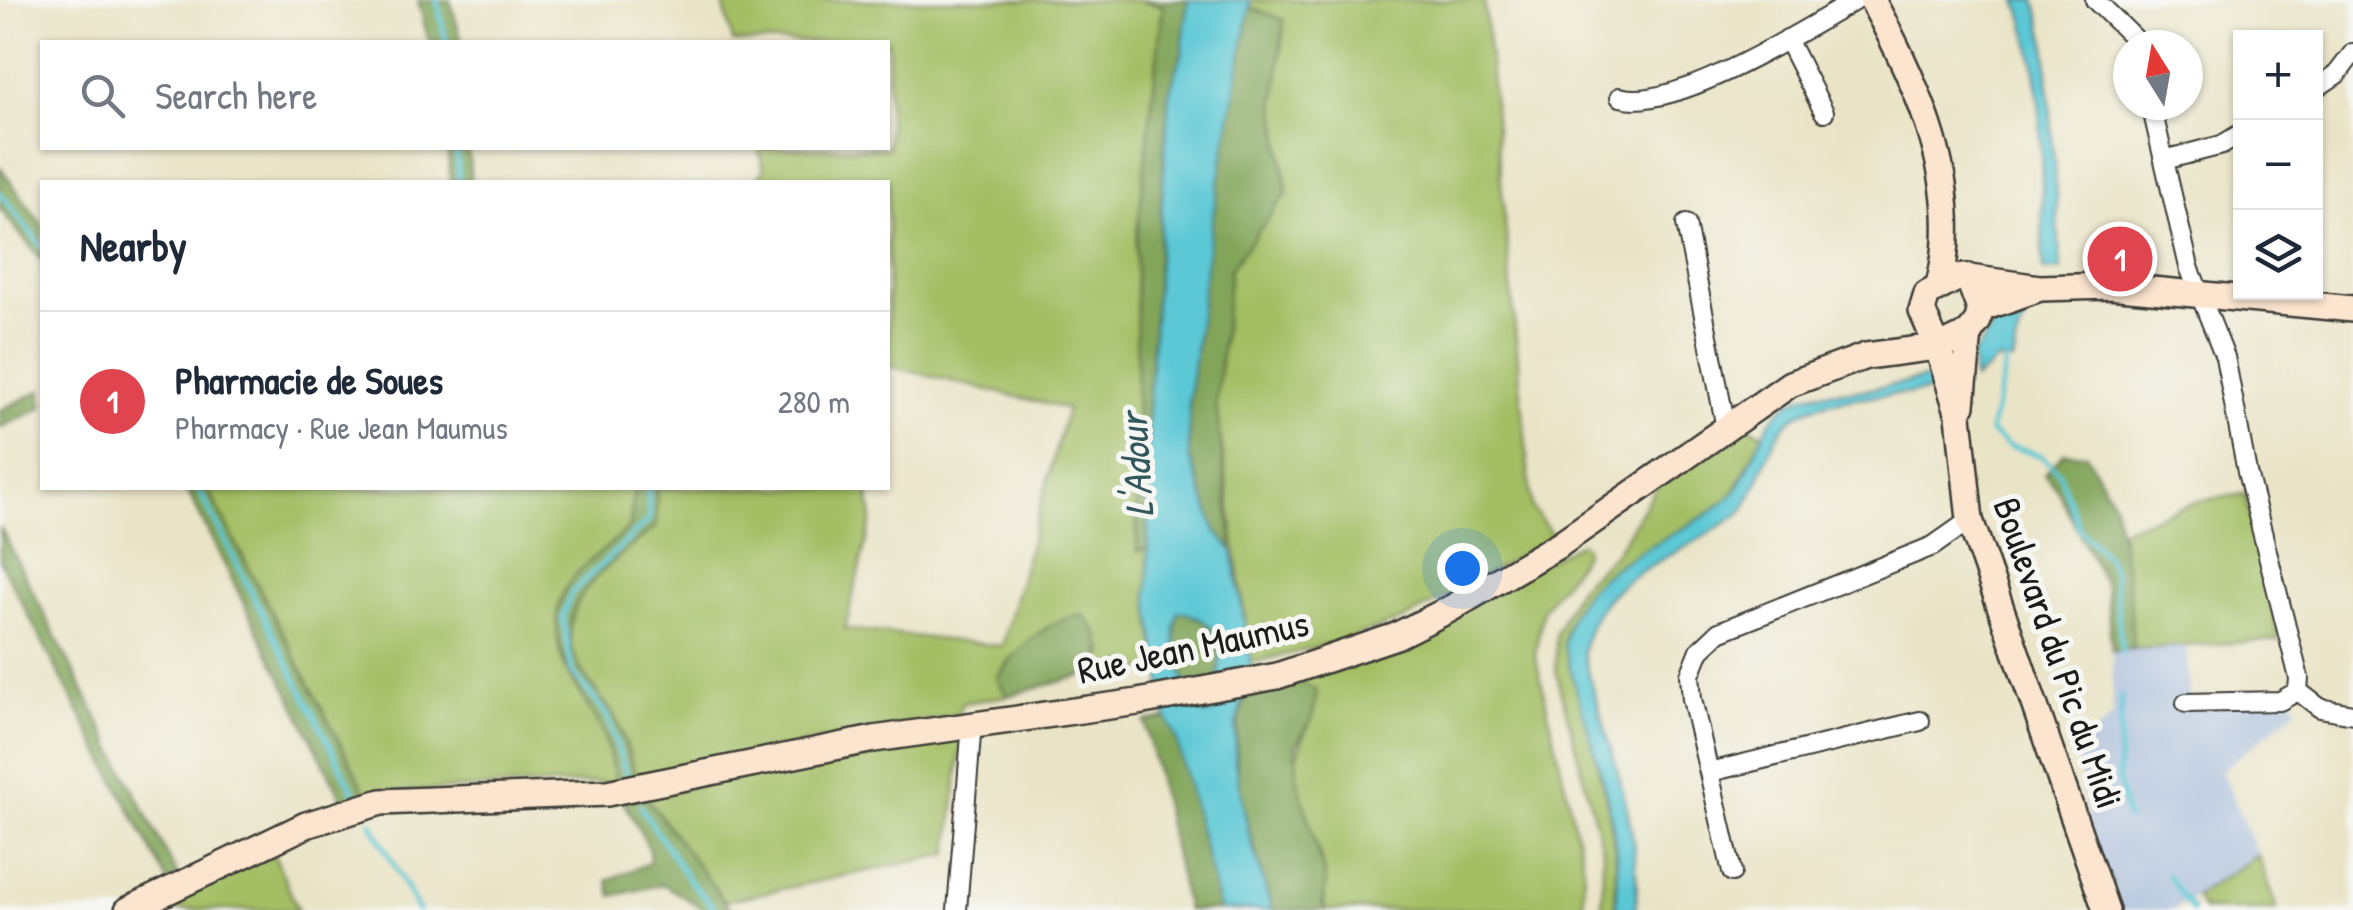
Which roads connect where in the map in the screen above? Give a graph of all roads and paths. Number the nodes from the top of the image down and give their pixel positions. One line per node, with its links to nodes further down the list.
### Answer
1 (1856, 0): 5 (street)
2 (1872, 0): 13 (main road)
3 (2095, 0): 4 (street)
4 (2126, 30)
5 (1787, 39): 8 (street); 9 (street)
6 (2353, 53): 7 (street)
7 (2323, 84)
8 (1620, 97)
9 (1824, 112)
10 (2155, 120): 12 (street)
11 (2233, 138): 12 (street)
12 (2164, 160): 18 (street)
13 (1948, 210): 15 (main road); 16 (main road)
14 (1686, 224): 25 (street)
15 (1969, 278): 16 (main road); 17 (main road); 21 (main road)
16 (1939, 285): 20 (main road)
17 (2040, 288): 18 (main road); 21 (main road)
18 (2204, 296): 19 (main road); 27 (street)
19 (2353, 310)
20 (1922, 311): 22 (main road); 23 (main road)
21 (1974, 321): 22 (main road); 24 (main road)
22 (1937, 347): 23 (main road); 24 (main road)
23 (1866, 356): 25 (main road, Rue Jean Maumus)
24 (1960, 415): 26 (main road, Boulevard du Pic du Midi)
25 (1726, 428): 30 (main road, Rue Jean Maumus)
26 (1970, 520): 32 (street); 36 (main road, Boulevard du Pic du Midi)
27 (2298, 691): 28 (street); 29 (street)
28 (2186, 703)
29 (2353, 714)
30 (972, 722): 34 (main road, Rue Jean Maumus); 35 (street)
31 (1920, 722): 32 (street)
32 (1710, 772): 33 (street)
33 (1732, 872)
34 (128, 910)
35 (957, 910)
36 (2106, 910)

